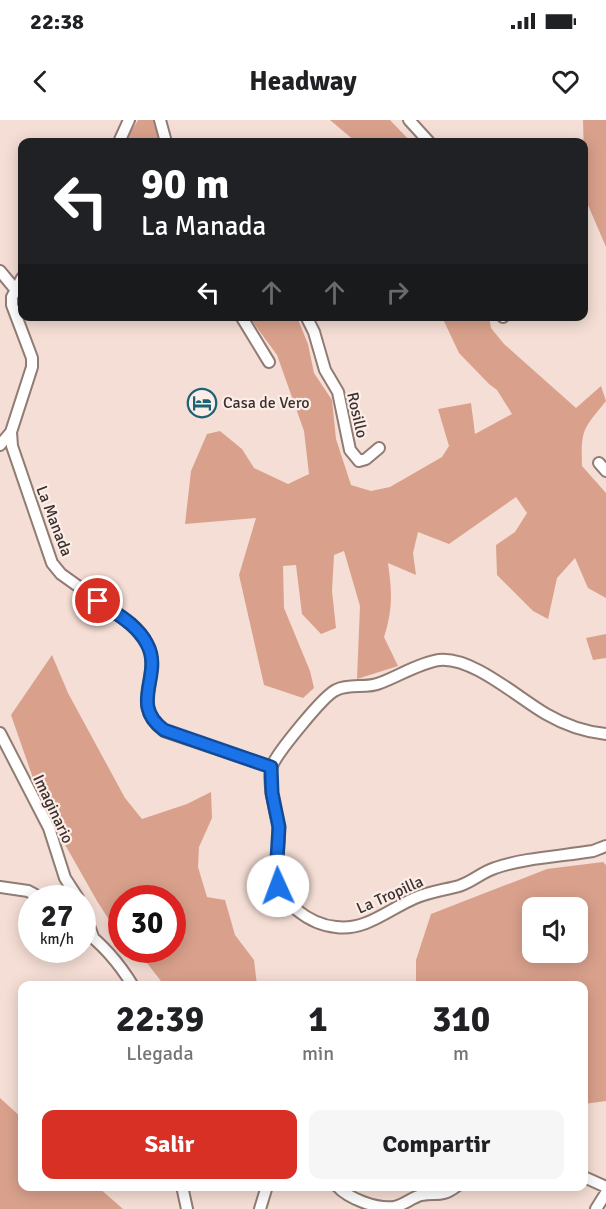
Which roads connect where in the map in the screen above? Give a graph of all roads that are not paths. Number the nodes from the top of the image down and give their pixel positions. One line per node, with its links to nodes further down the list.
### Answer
1 (129, 120): 4 (street)
2 (160, 120): 5 (street)
3 (409, 120): 6 (street)
4 (122, 138)
5 (165, 138)
6 (425, 138)
7 (0, 271): 9 (street)
8 (18, 284): 9 (street)
9 (15, 289): 10 (street, La Manada)
10 (18, 321)
11 (18, 321): 15 (street, La Manada)
12 (244, 321): 14 (street)
13 (308, 321): 17 (street, Rosillo)
14 (269, 362)
15 (11, 432): 16 (street); 20 (street, La Manada)
16 (0, 444)
17 (379, 448)
18 (0, 733): 22 (street, Imaginario)
19 (606, 735): 20 (street)
20 (271, 767): 21 (street, La Tropilla)
21 (606, 846)
22 (70, 885)
23 (0, 887): 24 (street)
24 (18, 890)
25 (96, 939): 26 (street)
26 (130, 981)
27 (588, 1179): 28 (street)
28 (606, 1187)
29 (183, 1191): 34 (street)
30 (265, 1191): 35 (street)
31 (342, 1191): 32 (street)
32 (448, 1191)
33 (606, 1193): 36 (street)
34 (187, 1209)
35 (260, 1209)
36 (596, 1209)

